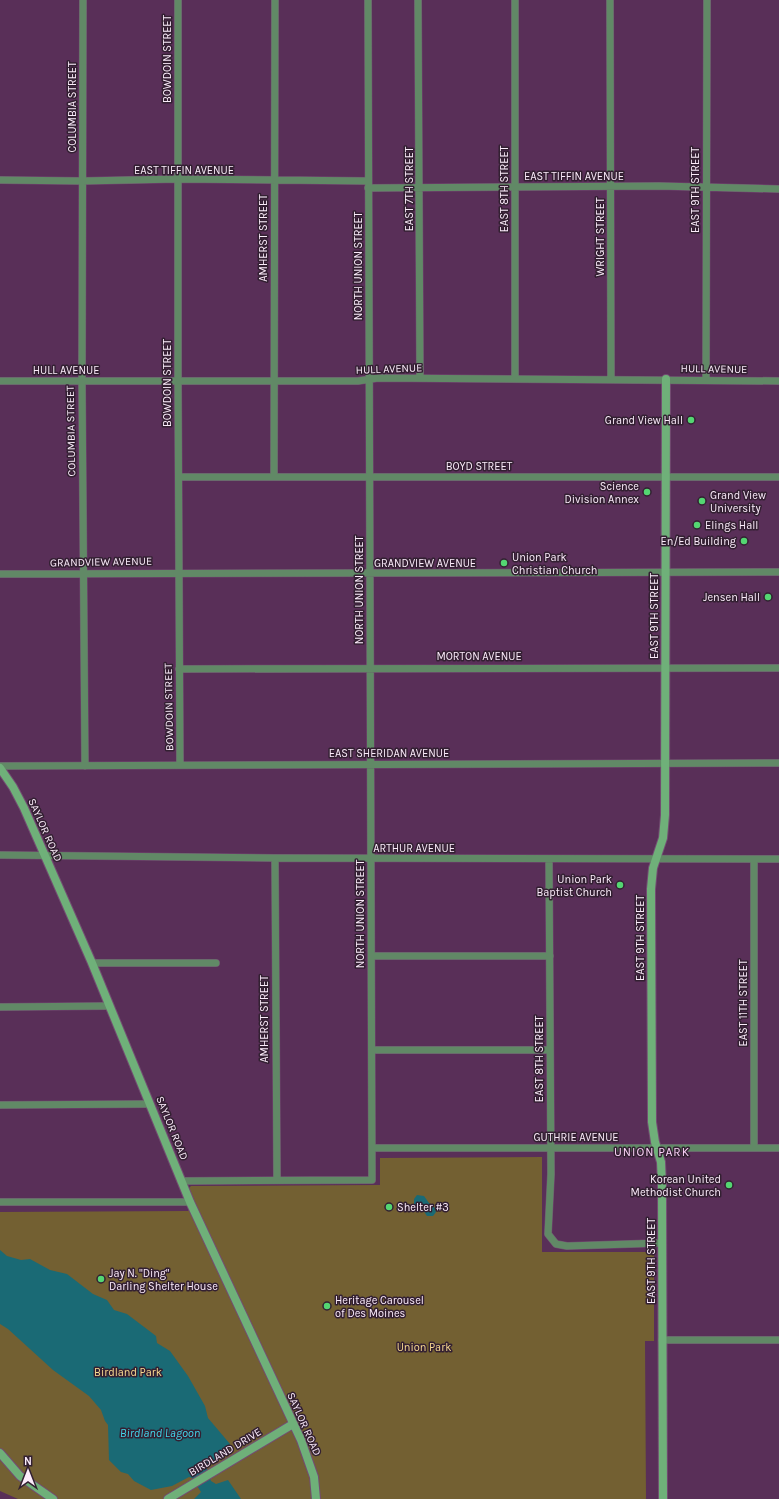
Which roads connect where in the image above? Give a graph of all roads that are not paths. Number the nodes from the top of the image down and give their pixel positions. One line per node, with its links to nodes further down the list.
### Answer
1 (83, 0): 11 (street, COLUMBIA STREET)
2 (178, 0): 9 (street, BOWDOIN STREET)
3 (274, 0): 12 (street, AMHERST STREET)
4 (368, 0): 13 (street, NORTH UNION STREET)
5 (418, 0): 17 (street, EAST 7TH STREET)
6 (515, 0): 14 (street, EAST 8TH STREET)
7 (610, 0): 15 (street, WRIGHT STREET)
8 (707, 0): 16 (street, EAST 9TH STREET)
9 (178, 179): 11 (street, EAST TIFFIN AVENUE); 12 (street, EAST TIFFIN AVENUE); 27 (street, BOWDOIN STREET)
10 (0, 180): 11 (street, EAST TIFFIN AVENUE)
11 (82, 181): 26 (street, COLUMBIA STREET)
12 (274, 181): 13 (street, EAST TIFFIN AVENUE); 28 (street, AMHERST STREET)
13 (368, 185): 17 (street, EAST TIFFIN AVENUE); 23 (street, NORTH UNION STREET)
14 (515, 186): 15 (street, EAST TIFFIN AVENUE); 17 (street, EAST TIFFIN AVENUE); 20 (street, EAST 8TH STREET)
15 (611, 187): 16 (street, EAST TIFFIN AVENUE); 21 (street, WRIGHT STREET)
16 (706, 188): 18 (street, EAST TIFFIN AVENUE); 24 (street, EAST 9TH STREET)
17 (420, 189): 19 (street, EAST 7TH STREET)
18 (779, 189)
19 (420, 378): 20 (street, HULL AVENUE); 23 (street, HULL AVENUE)
20 (515, 379): 21 (street, HULL AVENUE)
21 (611, 379): 22 (street, HULL AVENUE)
22 (666, 379): 24 (street, HULL AVENUE); 33 (street, EAST 9TH STREET)
23 (369, 380): 28 (street, HULL AVENUE); 32 (street, NORTH UNION STREET)
24 (706, 380): 29 (street, HULL AVENUE)
25 (0, 381): 26 (street, HULL AVENUE)
26 (82, 381): 27 (street, HULL AVENUE); 39 (street, COLUMBIA STREET)
27 (178, 381): 28 (street, HULL AVENUE); 31 (street, BOWDOIN STREET)
28 (274, 381): 30 (street, AMHERST STREET)
29 (779, 381)
30 (274, 476): 31 (street, BOYD STREET); 32 (street, BOYD STREET)
31 (179, 477): 35 (street, BOWDOIN STREET)
32 (370, 477): 33 (street, BOYD STREET); 40 (street, NORTH UNION STREET)
33 (665, 477): 34 (street, BOYD STREET); 36 (street, EAST 9TH STREET)
34 (779, 477)
35 (179, 572): 39 (street, GRANDVIEW AVENUE); 40 (street, GRANDVIEW AVENUE); 44 (street, BOWDOIN STREET)
36 (665, 572): 37 (street, GRANDVIEW AVENUE); 40 (street, GRANDVIEW AVENUE); 42 (street, EAST 9TH STREET)
37 (779, 572)
38 (0, 574): 39 (street, GRANDVIEW AVENUE)
39 (84, 574): 49 (street, COLUMBIA STREET)
40 (370, 574): 41 (street, NORTH UNION STREET)
41 (371, 667): 42 (street, MORTON AVENUE); 44 (street, MORTON AVENUE); 47 (street, NORTH UNION STREET)
42 (665, 667): 43 (street, MORTON AVENUE); 45 (street, EAST 9TH STREET)
43 (779, 668)
44 (179, 669): 48 (street, BOWDOIN STREET)
45 (665, 762): 46 (street, EAST SHERIDAN AVENUE); 47 (street, EAST SHERIDAN AVENUE); 55 (street, EAST 9TH STREET)
46 (779, 763)
47 (371, 764): 48 (street, EAST SHERIDAN AVENUE); 54 (street, NORTH UNION STREET)
48 (180, 765): 49 (street, EAST SHERIDAN AVENUE)
49 (85, 766): 50 (street, EAST SHERIDAN AVENUE)
50 (0, 767): 52 (street, SAYLOR ROAD)
51 (0, 855): 52 (street, ARTHUR AVENUE)
52 (44, 855): 53 (street, ARTHUR AVENUE); 61 (street, SAYLOR ROAD)
53 (275, 858): 54 (street, ARTHUR AVENUE); 74 (street, AMHERST STREET)
54 (371, 858): 56 (street, ARTHUR AVENUE); 59 (street, NORTH UNION STREET)
55 (655, 858): 56 (street, ARTHUR AVENUE); 57 (street, ARTHUR AVENUE); 69 (street, EAST 9TH STREET)
56 (549, 859): 60 (street, EAST 8TH STREET)
57 (754, 859): 58 (street, ARTHUR AVENUE); 72 (street, EAST 11TH STREET)
58 (779, 859)
59 (372, 956): 60 (street); 65 (street, NORTH UNION STREET)
60 (550, 956): 66 (street, EAST 8TH STREET)
61 (92, 963): 62 (street); 63 (street, SAYLOR ROAD)
62 (216, 963)
63 (109, 1006): 64 (street); 67 (street, SAYLOR ROAD)
64 (0, 1007)
65 (372, 1050): 66 (street); 70 (street, NORTH UNION STREET)
66 (550, 1050): 71 (street, EAST 8TH STREET)
67 (150, 1104): 68 (street); 75 (street, SAYLOR ROAD)
68 (0, 1105)
69 (657, 1147): 71 (street, GUTHRIE AVENUE); 72 (street, GUTHRIE AVENUE); 78 (street, EAST 9TH STREET)
70 (373, 1148): 71 (street, GUTHRIE AVENUE); 74 (street, NORTH UNION STREET)
71 (550, 1148): 78 (street, EAST 8TH STREET)
72 (754, 1148): 73 (street, GUTHRIE AVENUE)
73 (779, 1148)
74 (277, 1180): 75 (street)
75 (181, 1181): 77 (street, SAYLOR ROAD)
76 (0, 1202): 77 (street)
77 (190, 1202): 81 (street, SAYLOR ROAD)
78 (662, 1243): 79 (street, EAST 9TH STREET)
79 (662, 1340): 80 (street); 86 (street, EAST 9TH STREET)
80 (779, 1340)
81 (293, 1424): 84 (street, BIRDLAND DRIVE); 85 (street, SAYLOR ROAD)
82 (0, 1453): 83 (street)
83 (53, 1499)
84 (168, 1499)
85 (316, 1499)
86 (664, 1499)

